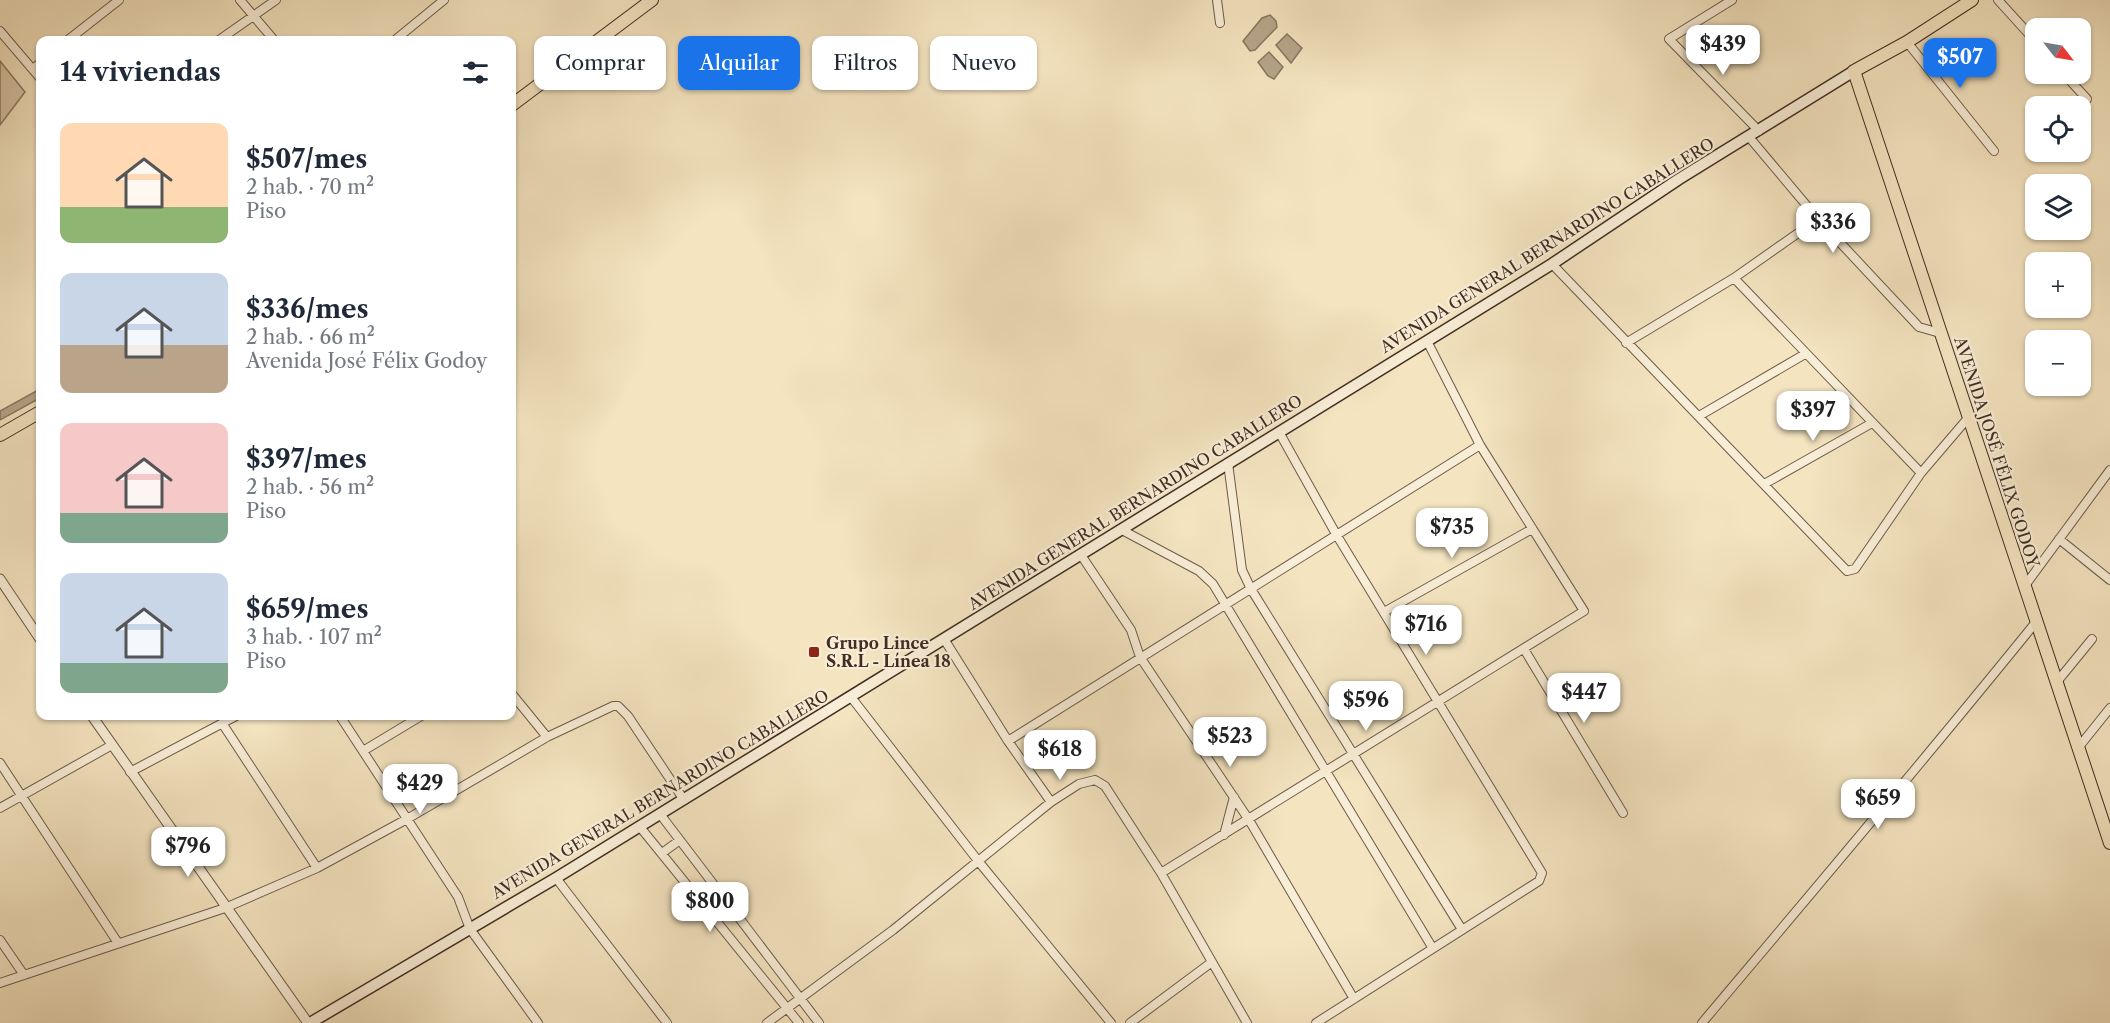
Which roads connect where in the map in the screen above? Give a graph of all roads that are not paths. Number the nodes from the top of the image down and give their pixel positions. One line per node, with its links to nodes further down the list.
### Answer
1 (240, 0): 10 (street)
2 (276, 0): 10 (street)
3 (444, 0): 17 (street)
4 (652, 0): 25 (main road)
5 (1217, 0): 11 (street)
6 (1732, 0): 26 (street)
7 (1972, 0): 18 (main road, AVENIDA GENERAL BERNARDINO CABALLERO)
8 (1998, 0): 12 (street)
9 (113, 2): 14 (street)
10 (255, 17): 15 (street); 16 (street)
11 (1220, 23)
12 (2025, 30)
13 (0, 31): 20 (street)
14 (73, 36)
15 (223, 36)
16 (271, 36)
17 (402, 36)
18 (1907, 42): 21 (main road, AVENIDA GENERAL BERNARDINO CABALLERO); 27 (street)
19 (36, 66): 20 (street)
20 (33, 69): 22 (street)
21 (1854, 70): 26 (main road, AVENIDA GENERAL BERNARDINO CABALLERO); 31 (main road, AVENIDA JOSÉ FÉLIX GODOY)
22 (36, 73)
23 (2073, 84): 24 (street)
24 (2084, 96)
25 (516, 102)
26 (1754, 134): 28 (street); 29 (main road, AVENIDA GENERAL BERNARDINO CABALLERO)
27 (1994, 152)
28 (1818, 219): 30 (street); 31 (street)
29 (1552, 264): 32 (main road, AVENIDA GENERAL BERNARDINO CABALLERO); 33 (street)
30 (1734, 278): 33 (street); 34 (street)
31 (1940, 333): 37 (main road, AVENIDA JOSÉ FÉLIX GODOY)
32 (1427, 341): 39 (main road, AVENIDA GENERAL BERNARDINO CABALLERO); 41 (street)
33 (1626, 343): 36 (street)
34 (1805, 354): 36 (street); 38 (street)
35 (36, 414): 40 (main road)
36 (1699, 416): 45 (street)
37 (1968, 418): 44 (street); 53 (main road, AVENIDA JOSÉ FÉLIX GODOY)
38 (1872, 423): 44 (street); 45 (street)
39 (1279, 432): 42 (main road, AVENIDA GENERAL BERNARDINO CABALLERO); 48 (street)
40 (0, 435)
41 (1480, 445): 46 (street); 48 (street)
42 (1228, 463): 47 (main road, AVENIDA GENERAL BERNARDINO CABALLERO); 54 (street)
43 (2110, 470): 49 (street)
44 (1921, 472): 45 (street)
45 (1766, 483)
46 (1532, 529): 56 (street); 61 (street)
47 (1122, 530): 50 (main road, AVENIDA GENERAL BERNARDINO CABALLERO); 55 (street)
48 (1336, 534): 54 (street); 56 (street)
49 (2059, 539): 52 (street); 53 (street)
50 (1081, 555): 59 (main road, AVENIDA GENERAL BERNARDINO CABALLERO); 62 (street)
51 (0, 579): 58 (street)
52 (2110, 580)
53 (2024, 587): 57 (main road, AVENIDA JOSÉ FÉLIX GODOY)
54 (1251, 589): 55 (street); 78 (street)
55 (1227, 604): 62 (street); 80 (street)
56 (1384, 612): 66 (street)
57 (2036, 622): 63 (main road, AVENIDA JOSÉ FÉLIX GODOY); 122 (street)
58 (36, 633)
59 (944, 639): 64 (main road, AVENIDA GENERAL BERNARDINO CABALLERO); 74 (street)
60 (2092, 639): 63 (street)
61 (1524, 649): 66 (street); 87 (street)
62 (1140, 657): 74 (street); 83 (street)
63 (2056, 683): 76 (main road, AVENIDA JOSÉ FÉLIX GODOY)
64 (851, 697): 84 (main road, AVENIDA GENERAL BERNARDINO CABALLERO); 96 (street)
65 (516, 699): 73 (street)
66 (1438, 701): 78 (street); 101 (street)
67 (2110, 708): 76 (street)
68 (95, 720): 75 (street)
69 (228, 720): 72 (street)
70 (343, 720): 77 (street)
71 (414, 720): 77 (street)
72 (222, 723): 81 (street); 97 (street)
73 (547, 737): 84 (street); 89 (street)
74 (1008, 741): 85 (street)
75 (112, 746): 81 (street); 82 (street)
76 (2078, 748): 94 (main road, AVENIDA JOSÉ FÉLIX GODOY)
77 (363, 751): 89 (street)
78 (1355, 753): 80 (street); 101 (street)
79 (0, 763): 82 (street)
80 (1326, 770): 90 (street); 105 (street)
81 (130, 772): 100 (street)
82 (22, 796): 86 (street); 104 (street)
83 (1234, 797): 90 (street); 92 (street)
84 (684, 800): 88 (main road, AVENIDA GENERAL BERNARDINO CABALLERO)
85 (1051, 802): 96 (street); 98 (street)
86 (0, 808)
87 (1623, 813)
88 (660, 814): 91 (main road, AVENIDA GENERAL BERNARDINO CABALLERO); 93 (street)
89 (407, 819): 97 (street); 102 (street)
90 (1249, 820): 92 (street); 110 (street)
91 (640, 827): 95 (street); 99 (main road, AVENIDA GENERAL BERNARDINO CABALLERO)
92 (1224, 836): 98 (street)
93 (680, 840): 95 (street); 109 (street)
94 (2110, 843)
95 (662, 853): 111 (street)
96 (979, 862): 109 (street); 118 (street)
97 (317, 868): 100 (street)
98 (1161, 873): 106 (street)
99 (556, 879): 102 (main road, AVENIDA GENERAL BERNARDINO CABALLERO); 114 (street)
100 (225, 908): 104 (street); 112 (street)
101 (1461, 928): 105 (street)
102 (470, 929): 112 (main road, AVENIDA GENERAL BERNARDINO CABALLERO); 113 (street)
103 (0, 940): 107 (street)
104 (118, 943): 107 (street)
105 (1432, 947): 110 (street)
106 (1212, 963): 119 (street); 120 (street)
107 (24, 975): 108 (street)
108 (0, 983)
109 (800, 999): 111 (street); 117 (street)
110 (1354, 999): 121 (street)
111 (788, 1009): 115 (street); 116 (street)
112 (309, 1023)
113 (538, 1023)
114 (667, 1023)
115 (767, 1023)
116 (799, 1023)
117 (819, 1023)
118 (1111, 1023)
119 (1130, 1023)
120 (1247, 1023)
121 (1316, 1023)
122 (1702, 1023)

